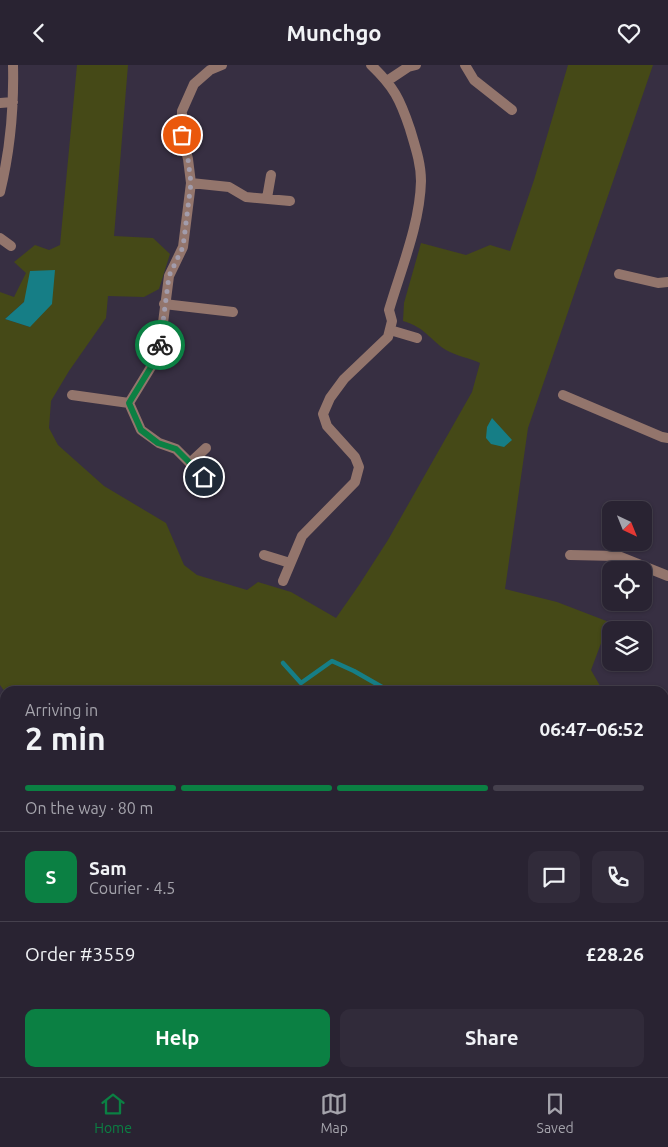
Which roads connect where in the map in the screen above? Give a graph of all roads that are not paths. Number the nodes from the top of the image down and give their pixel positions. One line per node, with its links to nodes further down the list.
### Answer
1 (13, 65): 8 (street)
2 (222, 65): 6 (street)
3 (371, 65): 7 (street)
4 (416, 65): 7 (street)
5 (465, 65): 10 (street)
6 (208, 67): 12 (street)
7 (388, 81): 22 (street)
8 (13, 102): 9 (street); 13 (street)
9 (0, 103)
10 (512, 110)
11 (271, 175): 14 (street)
12 (191, 183): 14 (street); 20 (street)
13 (0, 192)
14 (268, 198): 15 (street)
15 (290, 201)
16 (0, 238): 17 (street)
17 (11, 247)
18 (619, 275): 19 (street)
19 (668, 282)
20 (164, 304): 21 (street); 26 (street)
21 (233, 312)
22 (390, 330): 23 (street); 33 (street)
23 (417, 338)
24 (72, 395): 26 (street)
25 (563, 395): 27 (street)
26 (129, 403): 29 (street)
27 (668, 438)
28 (206, 448): 29 (street)
29 (190, 463): 30 (street)
30 (204, 477)
31 (264, 555): 33 (street)
32 (570, 555): 34 (street)
33 (290, 563): 35 (street)
34 (668, 575)
35 (283, 581)

